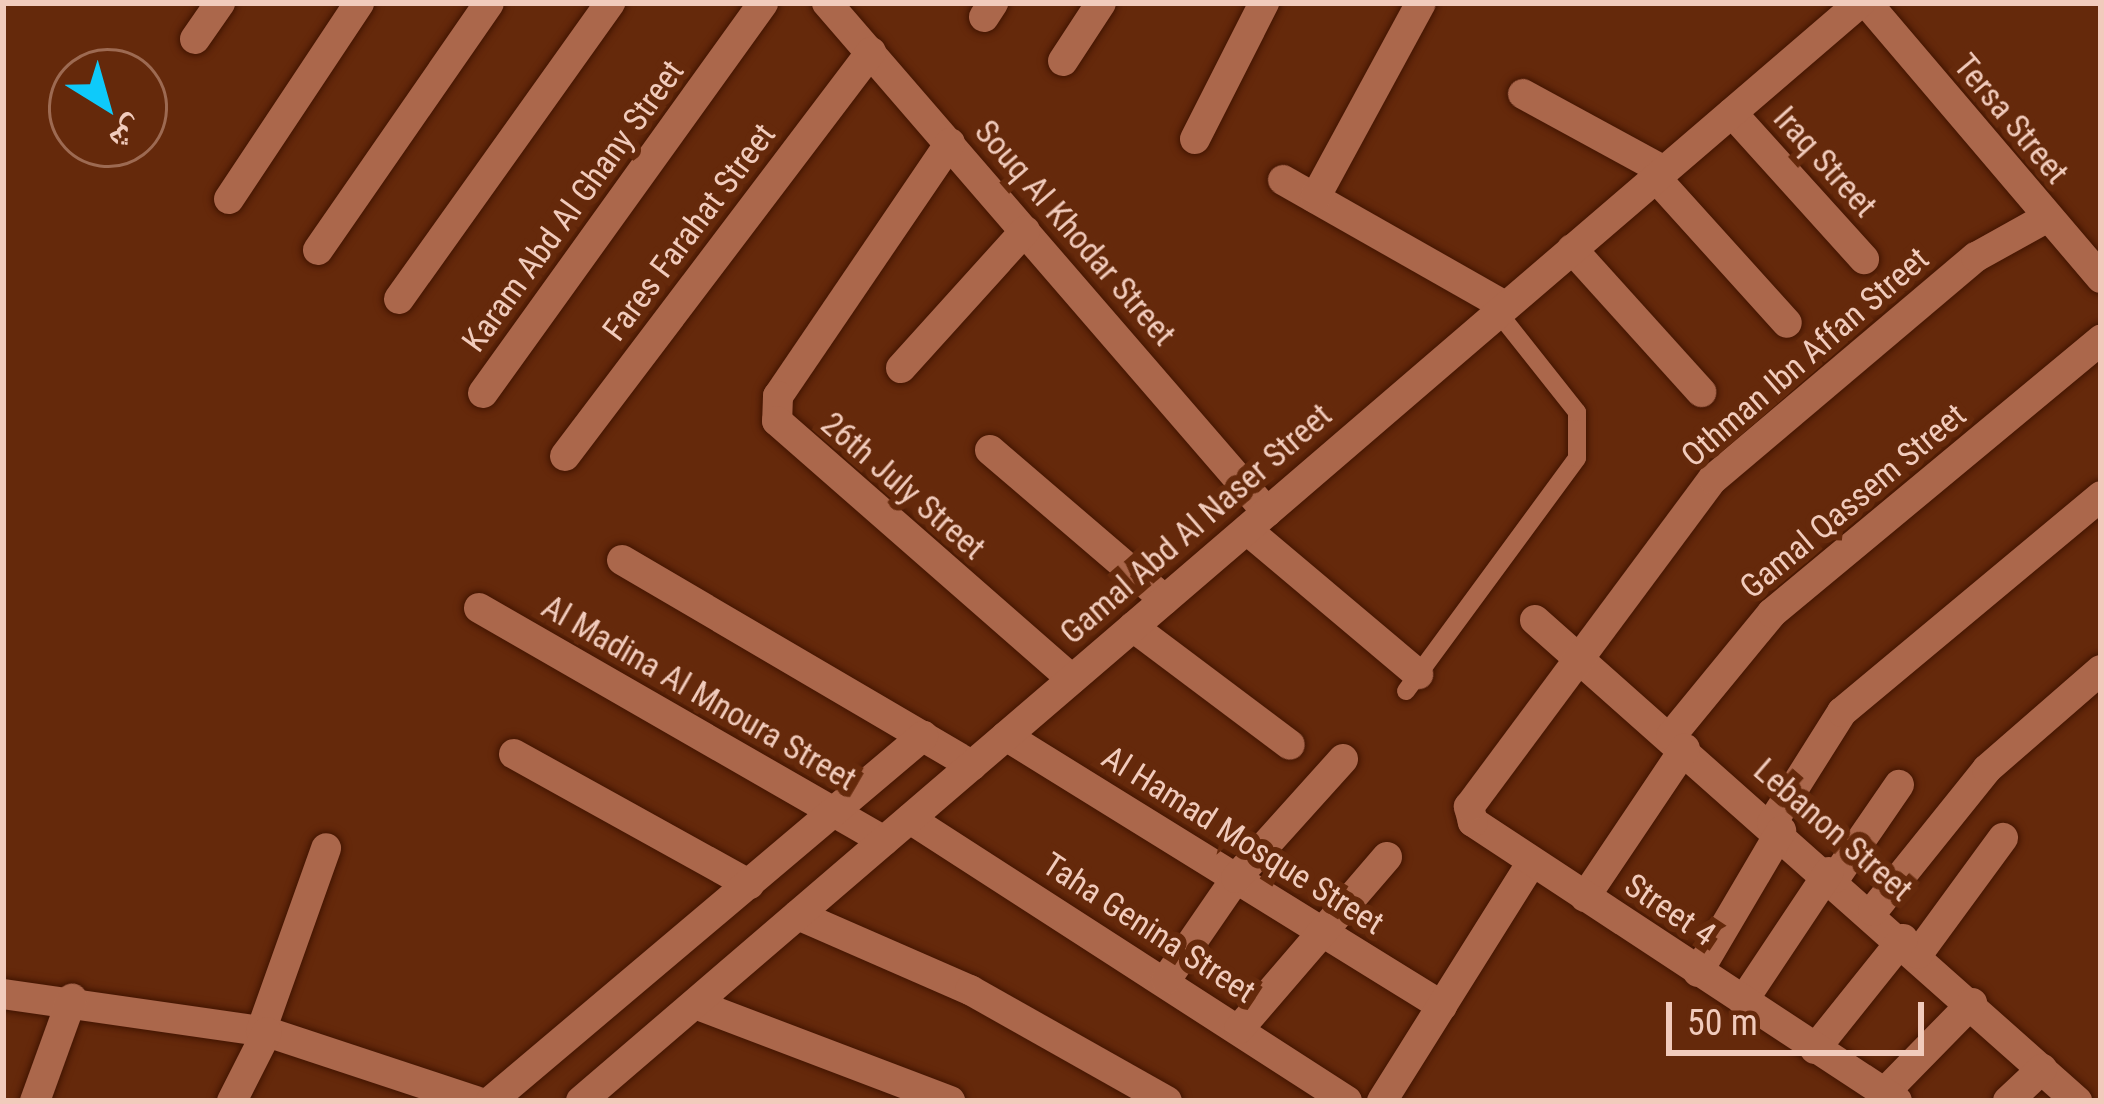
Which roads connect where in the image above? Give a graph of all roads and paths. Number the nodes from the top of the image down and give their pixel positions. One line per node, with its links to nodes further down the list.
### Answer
1 (220, 3): 11 (street)
2 (359, 3): 21 (street)
3 (489, 3): 25 (street)
4 (610, 3): 28 (street)
5 (763, 3): 34 (street, Karam Abd Al Ghany Street)
6 (826, 3): 12 (street, Souq Al Khodar Street)
7 (1101, 3): 13 (street)
8 (1264, 3): 16 (street)
9 (1421, 3): 20 (street)
10 (1864, 3): 15 (street, Gamal Abd Al Naser Street); 22 (street, Tersa Street)
11 (195, 39)
12 (871, 52): 17 (street, Souq Al Khodar Street); 36 (street, Fares Farahat Street)
13 (1064, 61)
14 (1522, 94): 18 (street)
15 (1732, 112): 18 (street, Gamal Abd Al Naser Street); 26 (street, Iraq Street)
16 (1195, 139)
17 (950, 143): 23 (street, Souq Al Khodar Street); 46 (street, 26th July Street)
18 (1660, 174): 24 (street, Gamal Abd Al Naser Street); 30 (street)
19 (1283, 180): 20 (street)
20 (1315, 198): 29 (street)
21 (229, 200)
22 (2047, 218): 27 (street, Tersa Street); 44 (street, Othman Ibn Affan Street)
23 (1025, 231): 32 (street); 38 (street, Souq Al Khodar Street)
24 (1571, 248): 29 (street, Gamal Abd Al Naser Street); 33 (street)
25 (318, 250)
26 (1864, 259)
27 (2101, 278)
28 (399, 299)
29 (1500, 308): 38 (street, Gamal Abd Al Naser Street); 47 (lane)
30 (1787, 322)
31 (2101, 340): 50 (street, Gamal Qassem Street)
32 (901, 368)
33 (1701, 392)
34 (483, 393)
35 (990, 450): 40 (street)
36 (565, 456)
37 (2101, 496): 59 (street)
38 (1257, 520): 40 (street, Gamal Abd Al Naser Street); 47 (street, Souq Al Khodar Street)
39 (622, 560): 48 (street)
40 (1165, 600): 43 (street, Gamal Abd Al Naser Street)
41 (478, 608): 56 (street, Al Madina Al Mnoura Street)
42 (1535, 620): 44 (street, Lebanon Street)
43 (1133, 627): 46 (street, Gamal Abd Al Naser Street); 51 (street)
44 (1579, 658): 50 (street, Lebanon Street); 57 (street, Othman Ibn Affan Street)
45 (2101, 670): 69 (street)
46 (1072, 680): 49 (street, Gamal Abd Al Naser Street)
47 (1412, 682)
48 (923, 736): 54 (street); 56 (street)
49 (1006, 736): 54 (street, Gamal Abd Al Naser Street); 66 (street, Al Hamad Mosque Street)
50 (1678, 742): 59 (street, Lebanon Street); 68 (street, Gamal Qassem Street)
51 (1290, 745)
52 (514, 754): 67 (street)
53 (1343, 759): 66 (street)
54 (972, 765): 58 (street, Gamal Abd Al Naser Street)
55 (1899, 785): 65 (street)
56 (834, 812): 61 (street, Al Madina Al Mnoura Street); 67 (street)
57 (1468, 813): 64 (street, Street 4)
58 (910, 819): 61 (street, Gamal Abd Al Naser Street); 74 (street, Taha Genina Street)
59 (1777, 827): 65 (street, Lebanon Street); 73 (street)
60 (2003, 838): 72 (street)
61 (884, 841): 70 (street, Gamal Abd Al Naser Street)
62 (326, 848): 82 (street)
63 (1387, 856): 71 (street)
64 (1532, 862): 68 (street, Street 4); 80 (street)
65 (1832, 875): 69 (street, Lebanon Street); 77 (street)
66 (1236, 878): 71 (street, Al Hamad Mosque Street); 74 (street)
67 (748, 884): 89 (street)
68 (1585, 896): 73 (street, Street 4)
69 (1873, 911): 72 (street, Lebanon Street)
70 (798, 915): 79 (street, Gamal Abd Al Naser Street); 92 (street)
71 (1322, 932): 80 (street, Al Hamad Mosque Street); 81 (street)
72 (1911, 946): 78 (street, Lebanon Street); 83 (street)
73 (1698, 972): 77 (street, Street 4)
74 (1166, 980): 81 (street, Taha Genina Street)
75 (3, 994): 76 (street)
76 (72, 999): 82 (street); 86 (street)
77 (1743, 1001): 83 (street, Street 4)
78 (1972, 1003): 84 (street, Lebanon Street); 85 (street)
79 (695, 1004): 90 (street, Gamal Abd Al Naser Street); 91 (street)
80 (1442, 1006): 94 (street)
81 (1239, 1030): 93 (street, Taha Genina Street)
82 (264, 1031): 87 (street); 88 (street)
83 (1815, 1049): 85 (street, Street 4)
84 (2042, 1069): 95 (street); 96 (street, Lebanon Street)
85 (1891, 1097)
86 (35, 1101)
87 (232, 1101)
88 (476, 1101)
89 (491, 1101)
90 (583, 1101)
91 (950, 1101)
92 (1167, 1101)
93 (1347, 1101)
94 (1382, 1101)
95 (2008, 1101)
96 (2077, 1101)

